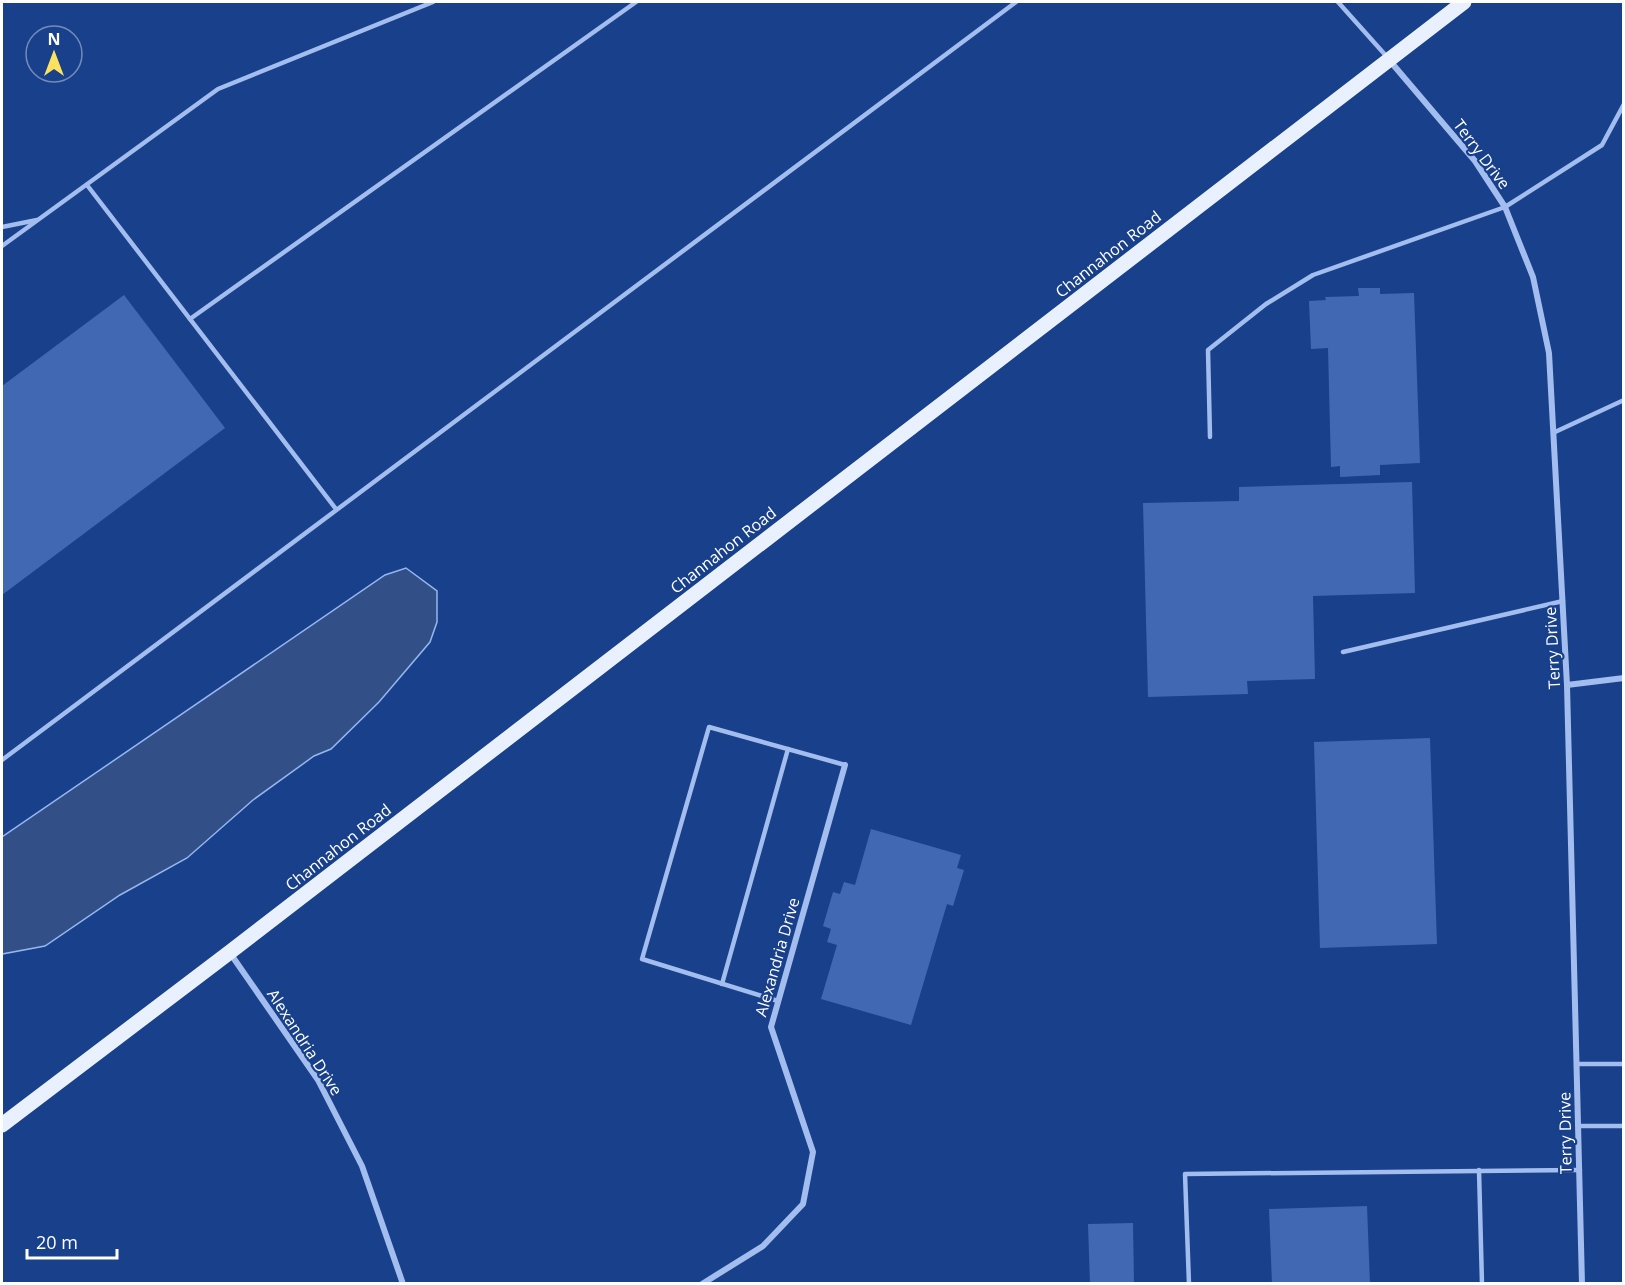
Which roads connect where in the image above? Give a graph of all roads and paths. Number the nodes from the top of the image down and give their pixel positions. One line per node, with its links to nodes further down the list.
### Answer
1 (433, 2): 8 (lane)
2 (636, 2): 13 (lane)
3 (1016, 2): 17 (lane)
4 (1338, 2): 6 (lane)
5 (1464, 2): 6 (main road, Channahon Road)
6 (1388, 58): 9 (street, Terry Drive); 25 (main road, Channahon Road)
7 (1623, 104): 9 (lane)
8 (87, 185): 10 (lane); 13 (lane)
9 (1505, 207): 15 (street, Terry Drive); 16 (lane)
10 (39, 219): 11 (lane); 12 (lane)
11 (2, 227)
12 (2, 246)
13 (190, 318): 17 (lane)
14 (1623, 400): 15 (lane)
15 (1554, 432): 18 (street, Terry Drive)
16 (1210, 437)
17 (336, 509): 23 (lane)
18 (1563, 601): 19 (lane); 21 (street, Terry Drive)
19 (1343, 652)
20 (1623, 678): 21 (street)
21 (1567, 685): 28 (street, Terry Drive)
22 (789, 749): 24 (lane); 26 (lane); 26 (lane)
23 (2, 760)
24 (845, 765): 27 (street, Alexandria Drive)
25 (230, 952): 30 (main road, Channahon Road); 35 (street, Alexandria Drive)
26 (722, 984): 27 (lane)
27 (778, 1001): 36 (street, Alexandria Drive)
28 (1577, 1064): 29 (lane); 31 (street, Terry Drive)
29 (1623, 1064)
30 (2, 1125)
31 (1578, 1125): 32 (lane); 34 (street, Terry Drive)
32 (1623, 1125)
33 (1479, 1170): 34 (lane); 37 (lane); 38 (lane)
34 (1580, 1170): 39 (street, Terry Drive)
35 (403, 1284)
36 (702, 1284)
37 (1189, 1284)
38 (1482, 1284)
39 (1582, 1284)

